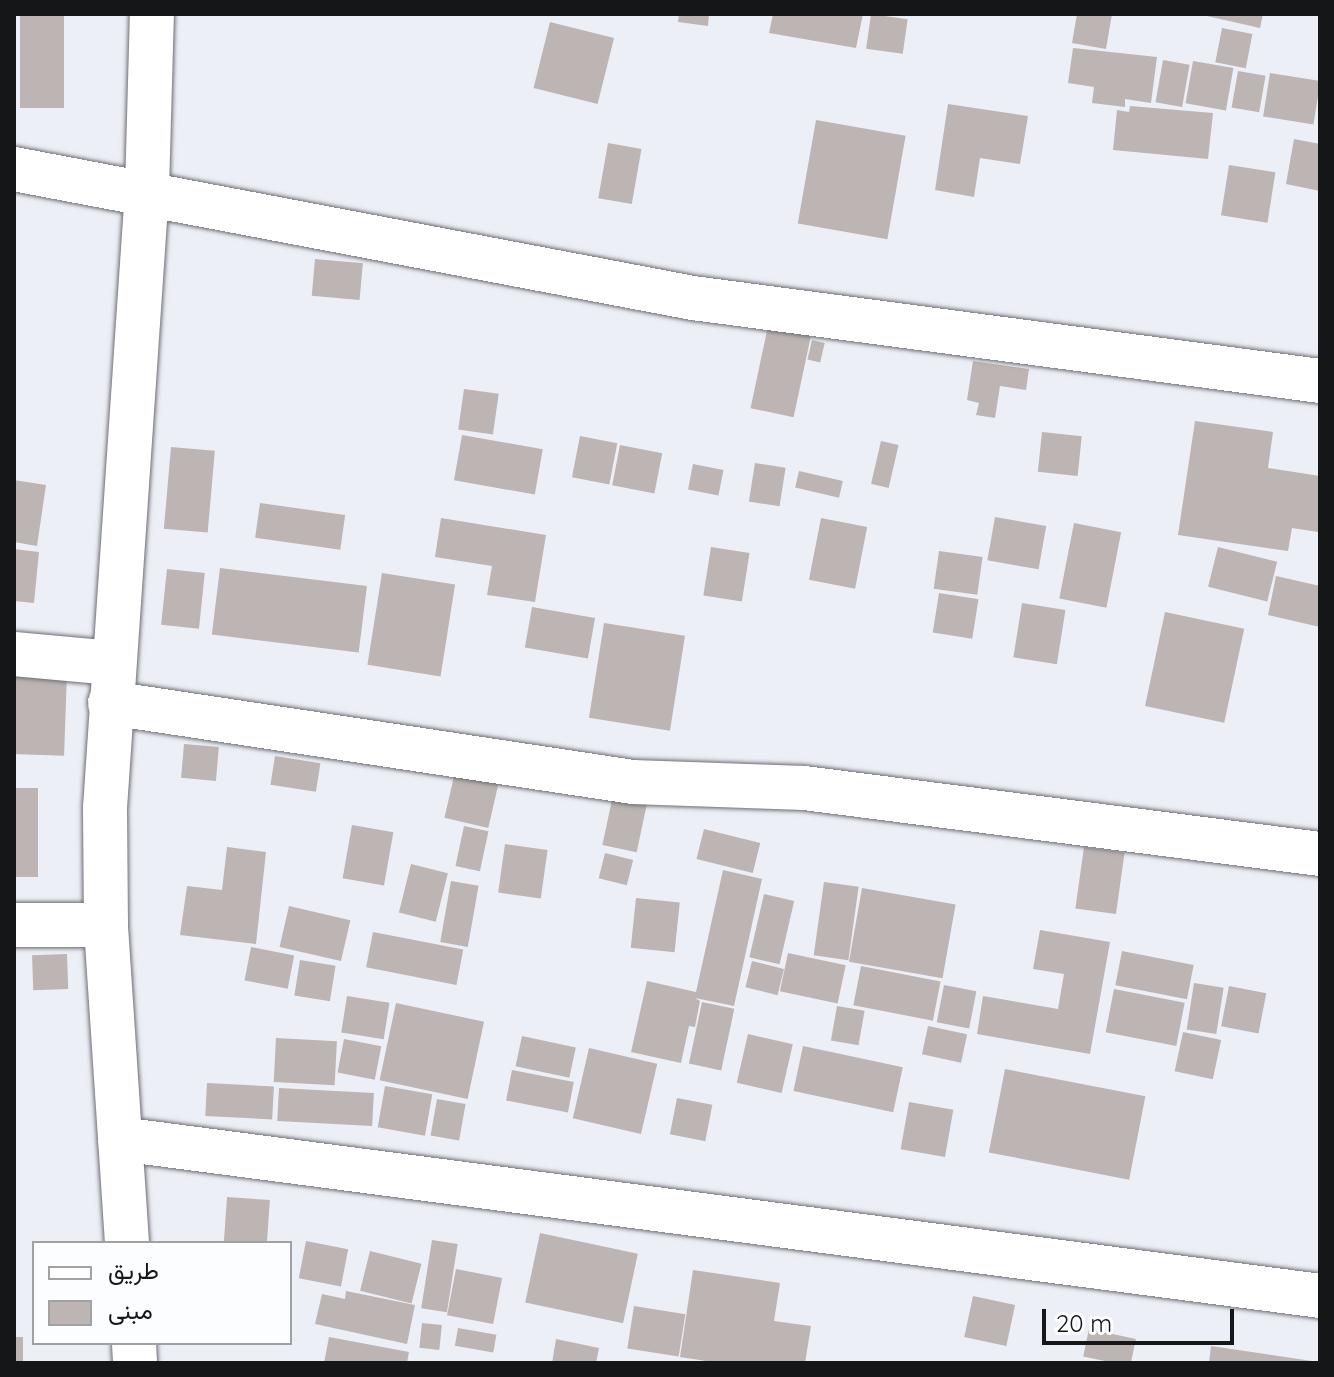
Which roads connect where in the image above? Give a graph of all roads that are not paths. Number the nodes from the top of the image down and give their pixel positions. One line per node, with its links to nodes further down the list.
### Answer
1 (152, 14): 3 (street)
2 (14, 169): 3 (street)
3 (147, 190): 4 (street); 6 (street)
4 (1320, 381)
5 (14, 654): 6 (street)
6 (111, 683): 7 (street); 9 (street)
7 (1320, 854)
8 (14, 925): 9 (street)
9 (106, 925): 10 (street)
10 (120, 1139): 11 (street); 12 (street)
11 (127, 1241)
12 (1320, 1296)

